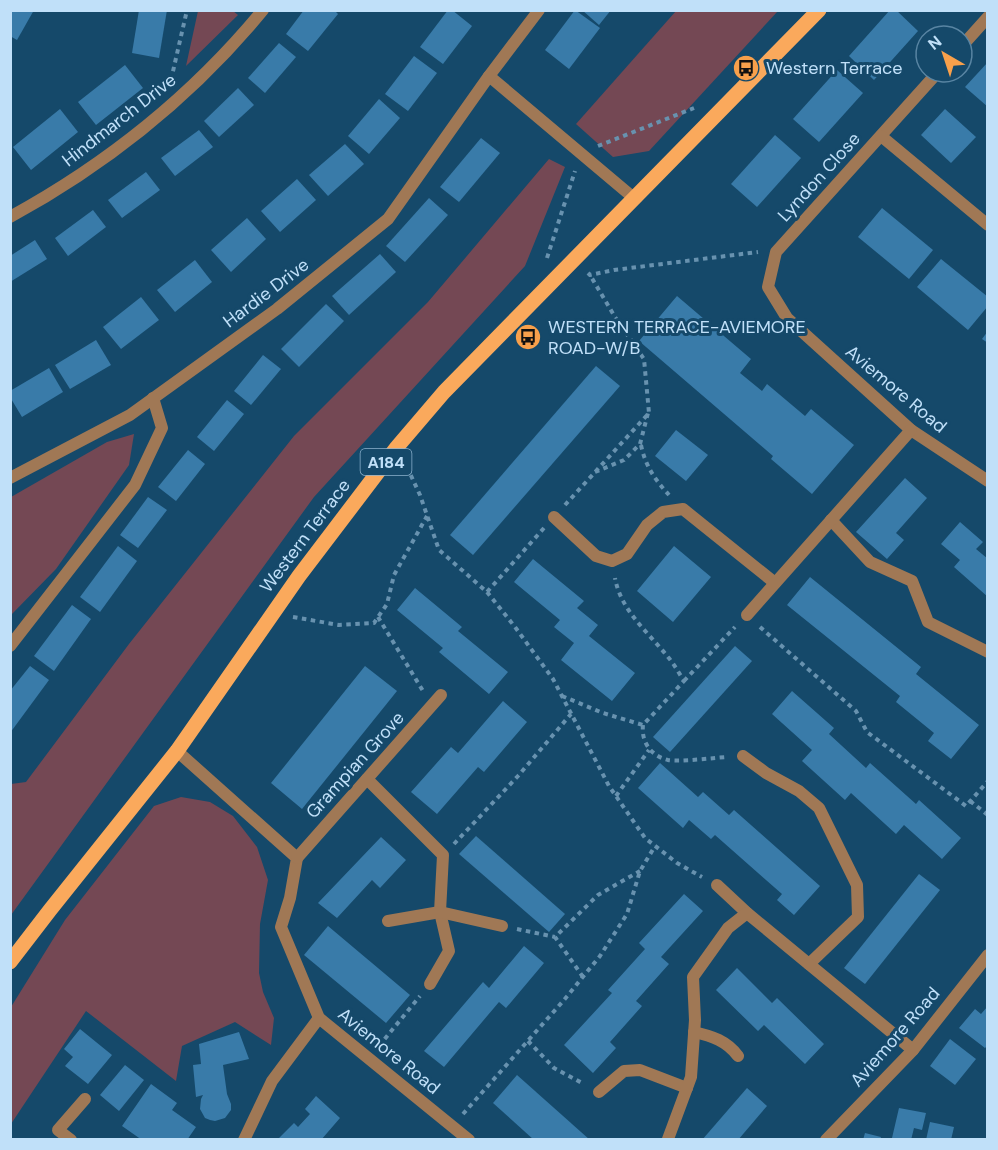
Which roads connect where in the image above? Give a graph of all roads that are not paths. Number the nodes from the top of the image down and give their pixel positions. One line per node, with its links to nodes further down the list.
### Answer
1 (539, 10): 6 (street, Hardie Drive)
2 (819, 10): 9 (main road, Western Terrace / A184)
3 (258, 12): 10 (street, Hindmarch Drive)
4 (987, 17): 5 (street)
5 (974, 32)
6 (489, 76): 9 (street); 13 (street, Hardie Drive)
7 (927, 84): 8 (street, Lyndon Close)
8 (881, 136): 11 (street); 12 (street, Lyndon Close)
9 (635, 199): 24 (main road, Western Terrace / A184)
10 (10, 217)
11 (987, 225)
12 (787, 318): 14 (street, Aviemore Road)
13 (153, 398): 15 (street, Hardie Drive); 21 (street)
14 (911, 430): 16 (street, Aviemore Road); 18 (street)
15 (10, 478)
16 (987, 481)
17 (554, 517): 19 (street)
18 (831, 520): 19 (street); 22 (street)
19 (775, 583): 20 (street)
20 (747, 615)
21 (10, 646)
22 (987, 652)
23 (438, 699): 26 (street, Grampian Grove)
24 (177, 751): 27 (street); 34 (main road, Western Terrace / A184)
25 (743, 756): 35 (street)
26 (367, 779): 27 (street, Grampian Grove); 29 (street)
27 (297, 858): 37 (street, Aviemore Road)
28 (717, 885): 30 (street)
29 (440, 912): 31 (street); 32 (street); 36 (street)
30 (747, 912): 35 (street); 38 (street)
31 (388, 921)
32 (502, 926)
33 (987, 955): 39 (street, Aviemore Road)
34 (10, 962)
35 (809, 964): 39 (street)
36 (430, 984)
37 (318, 1018): 46 (street); 47 (street, Aviemore Road)
38 (694, 1032): 40 (street); 41 (street)
39 (913, 1050): 48 (street, Aviemore Road)
40 (738, 1056)
41 (687, 1088): 42 (street); 44 (street)
42 (599, 1092)
43 (85, 1099): 45 (street)
44 (668, 1139)
45 (71, 1140)
46 (244, 1140)
47 (469, 1140)
48 (826, 1140)

